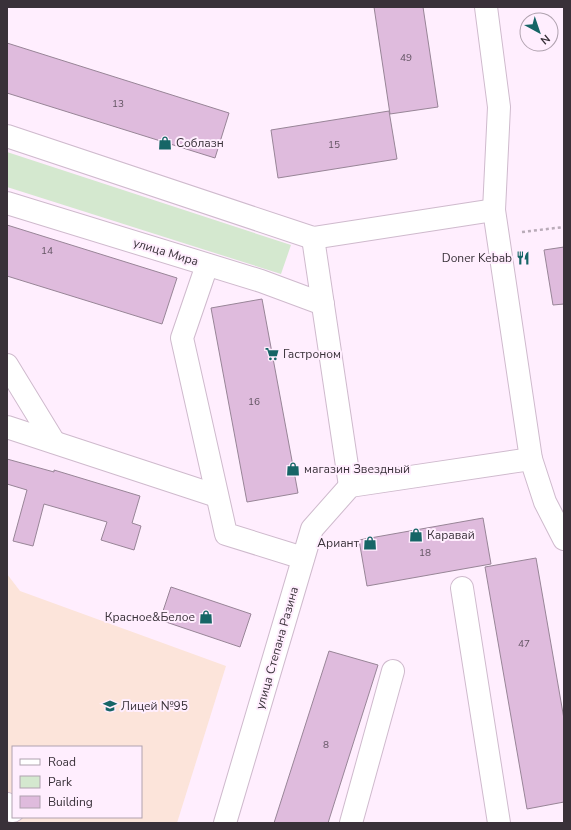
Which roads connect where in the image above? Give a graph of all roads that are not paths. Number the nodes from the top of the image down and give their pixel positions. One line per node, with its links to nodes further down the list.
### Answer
1 (486, 7): 4 (street)
2 (7, 136): 5 (street)
3 (7, 203): 6 (street, улица Мира)
4 (494, 210): 5 (street); 11 (street)
5 (313, 238): 7 (street)
6 (207, 265): 7 (street, улица Мира); 13 (street)
7 (323, 304): 12 (street)
8 (7, 365): 10 (street)
9 (7, 427): 10 (street)
10 (54, 442): 13 (street)
11 (531, 459): 12 (street); 14 (street)
12 (350, 486): 15 (street, улица Степана Разина)
13 (217, 496): 15 (street)
14 (564, 538)
15 (303, 558): 18 (street, улица Степана Разина)
16 (462, 588): 20 (street)
17 (393, 671): 19 (street)
18 (225, 823)
19 (351, 823)
20 (499, 823)

